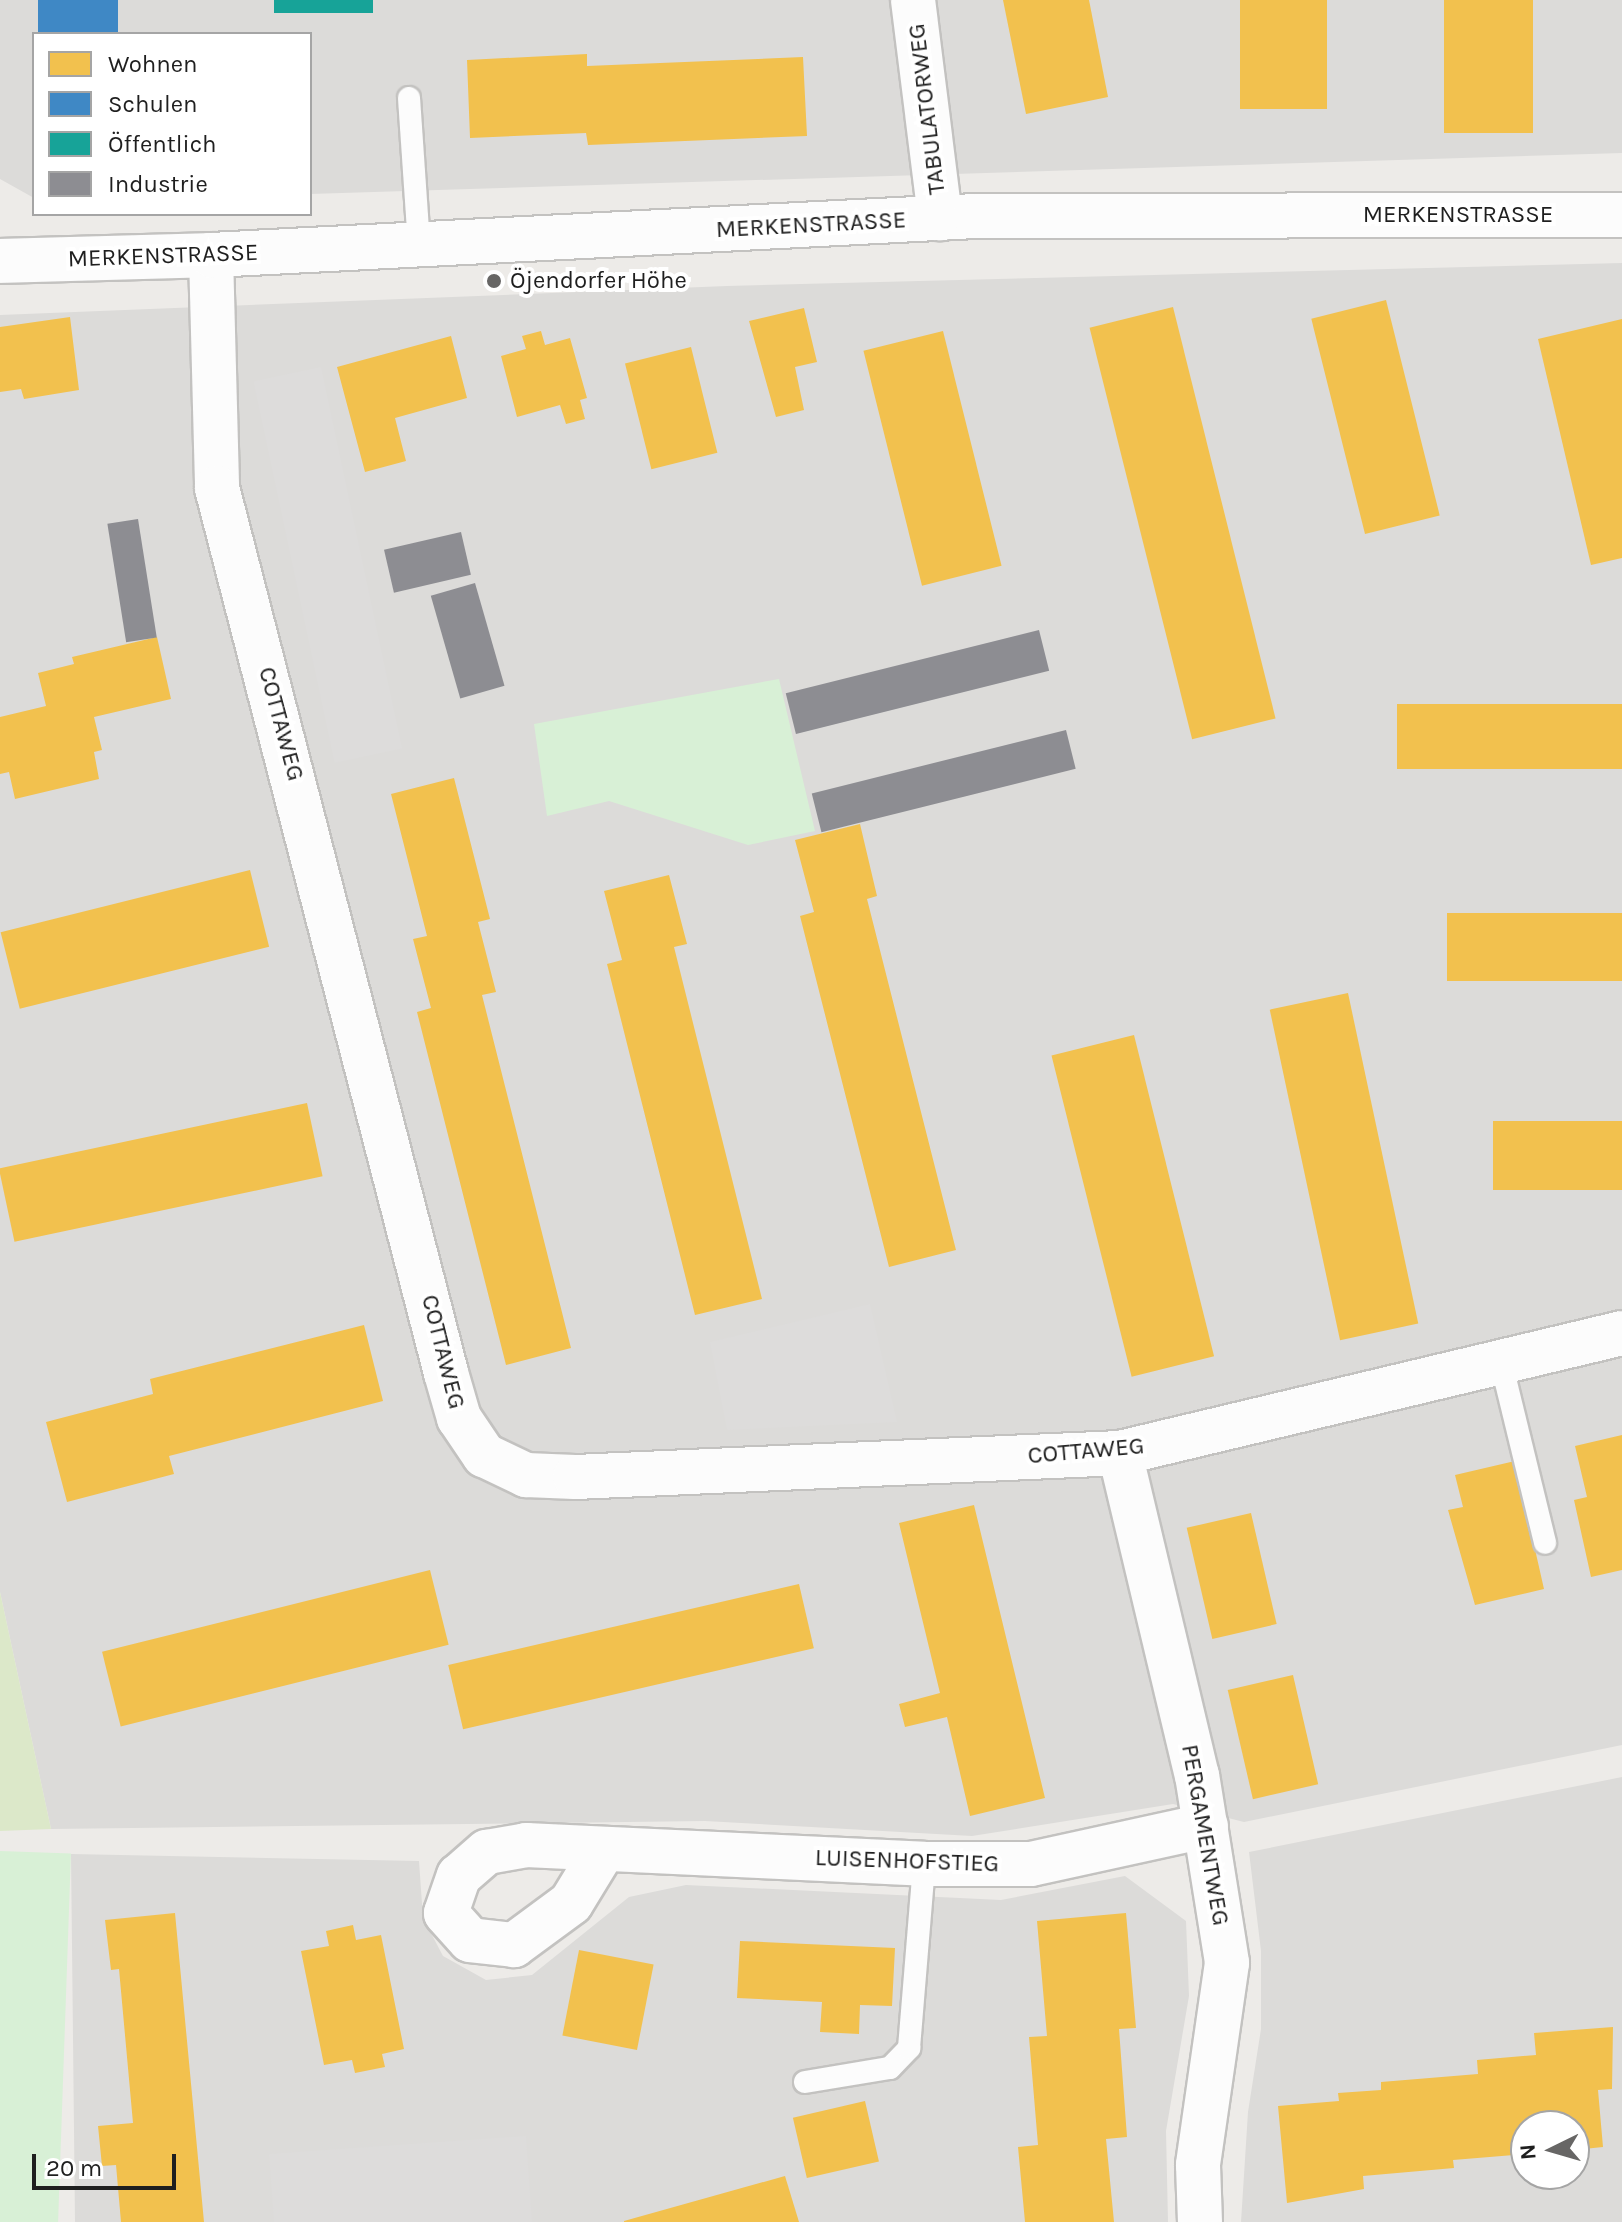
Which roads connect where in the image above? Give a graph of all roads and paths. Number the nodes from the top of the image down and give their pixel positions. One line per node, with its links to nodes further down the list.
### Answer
1 (913, 0): 4 (street, TABULATORWEG)
2 (409, 98): 5 (lane)
3 (1622, 215): 4 (street, MERKENSTRASSE)
4 (940, 218): 5 (street, MERKENSTRASSE)
5 (419, 245): 6 (street, MERKENSTRASSE)
6 (211, 255): 7 (street, MERKENSTRASSE); 10 (street, COTTAWEG)
7 (0, 261)
8 (1622, 1333): 9 (street, COTTAWEG)
9 (1501, 1362): 10 (street, COTTAWEG); 11 (lane)
10 (1120, 1453): 12 (street, PERGAMENTWEG)
11 (1545, 1543)
12 (1206, 1826): 14 (street, LUISENHOFSTIEG); 16 (street, PERGAMENTWEG)
13 (604, 1849): 14 (street, LUISENHOFSTIEG)
14 (924, 1864): 15 (lane)
15 (805, 2082)
16 (1200, 2222)

